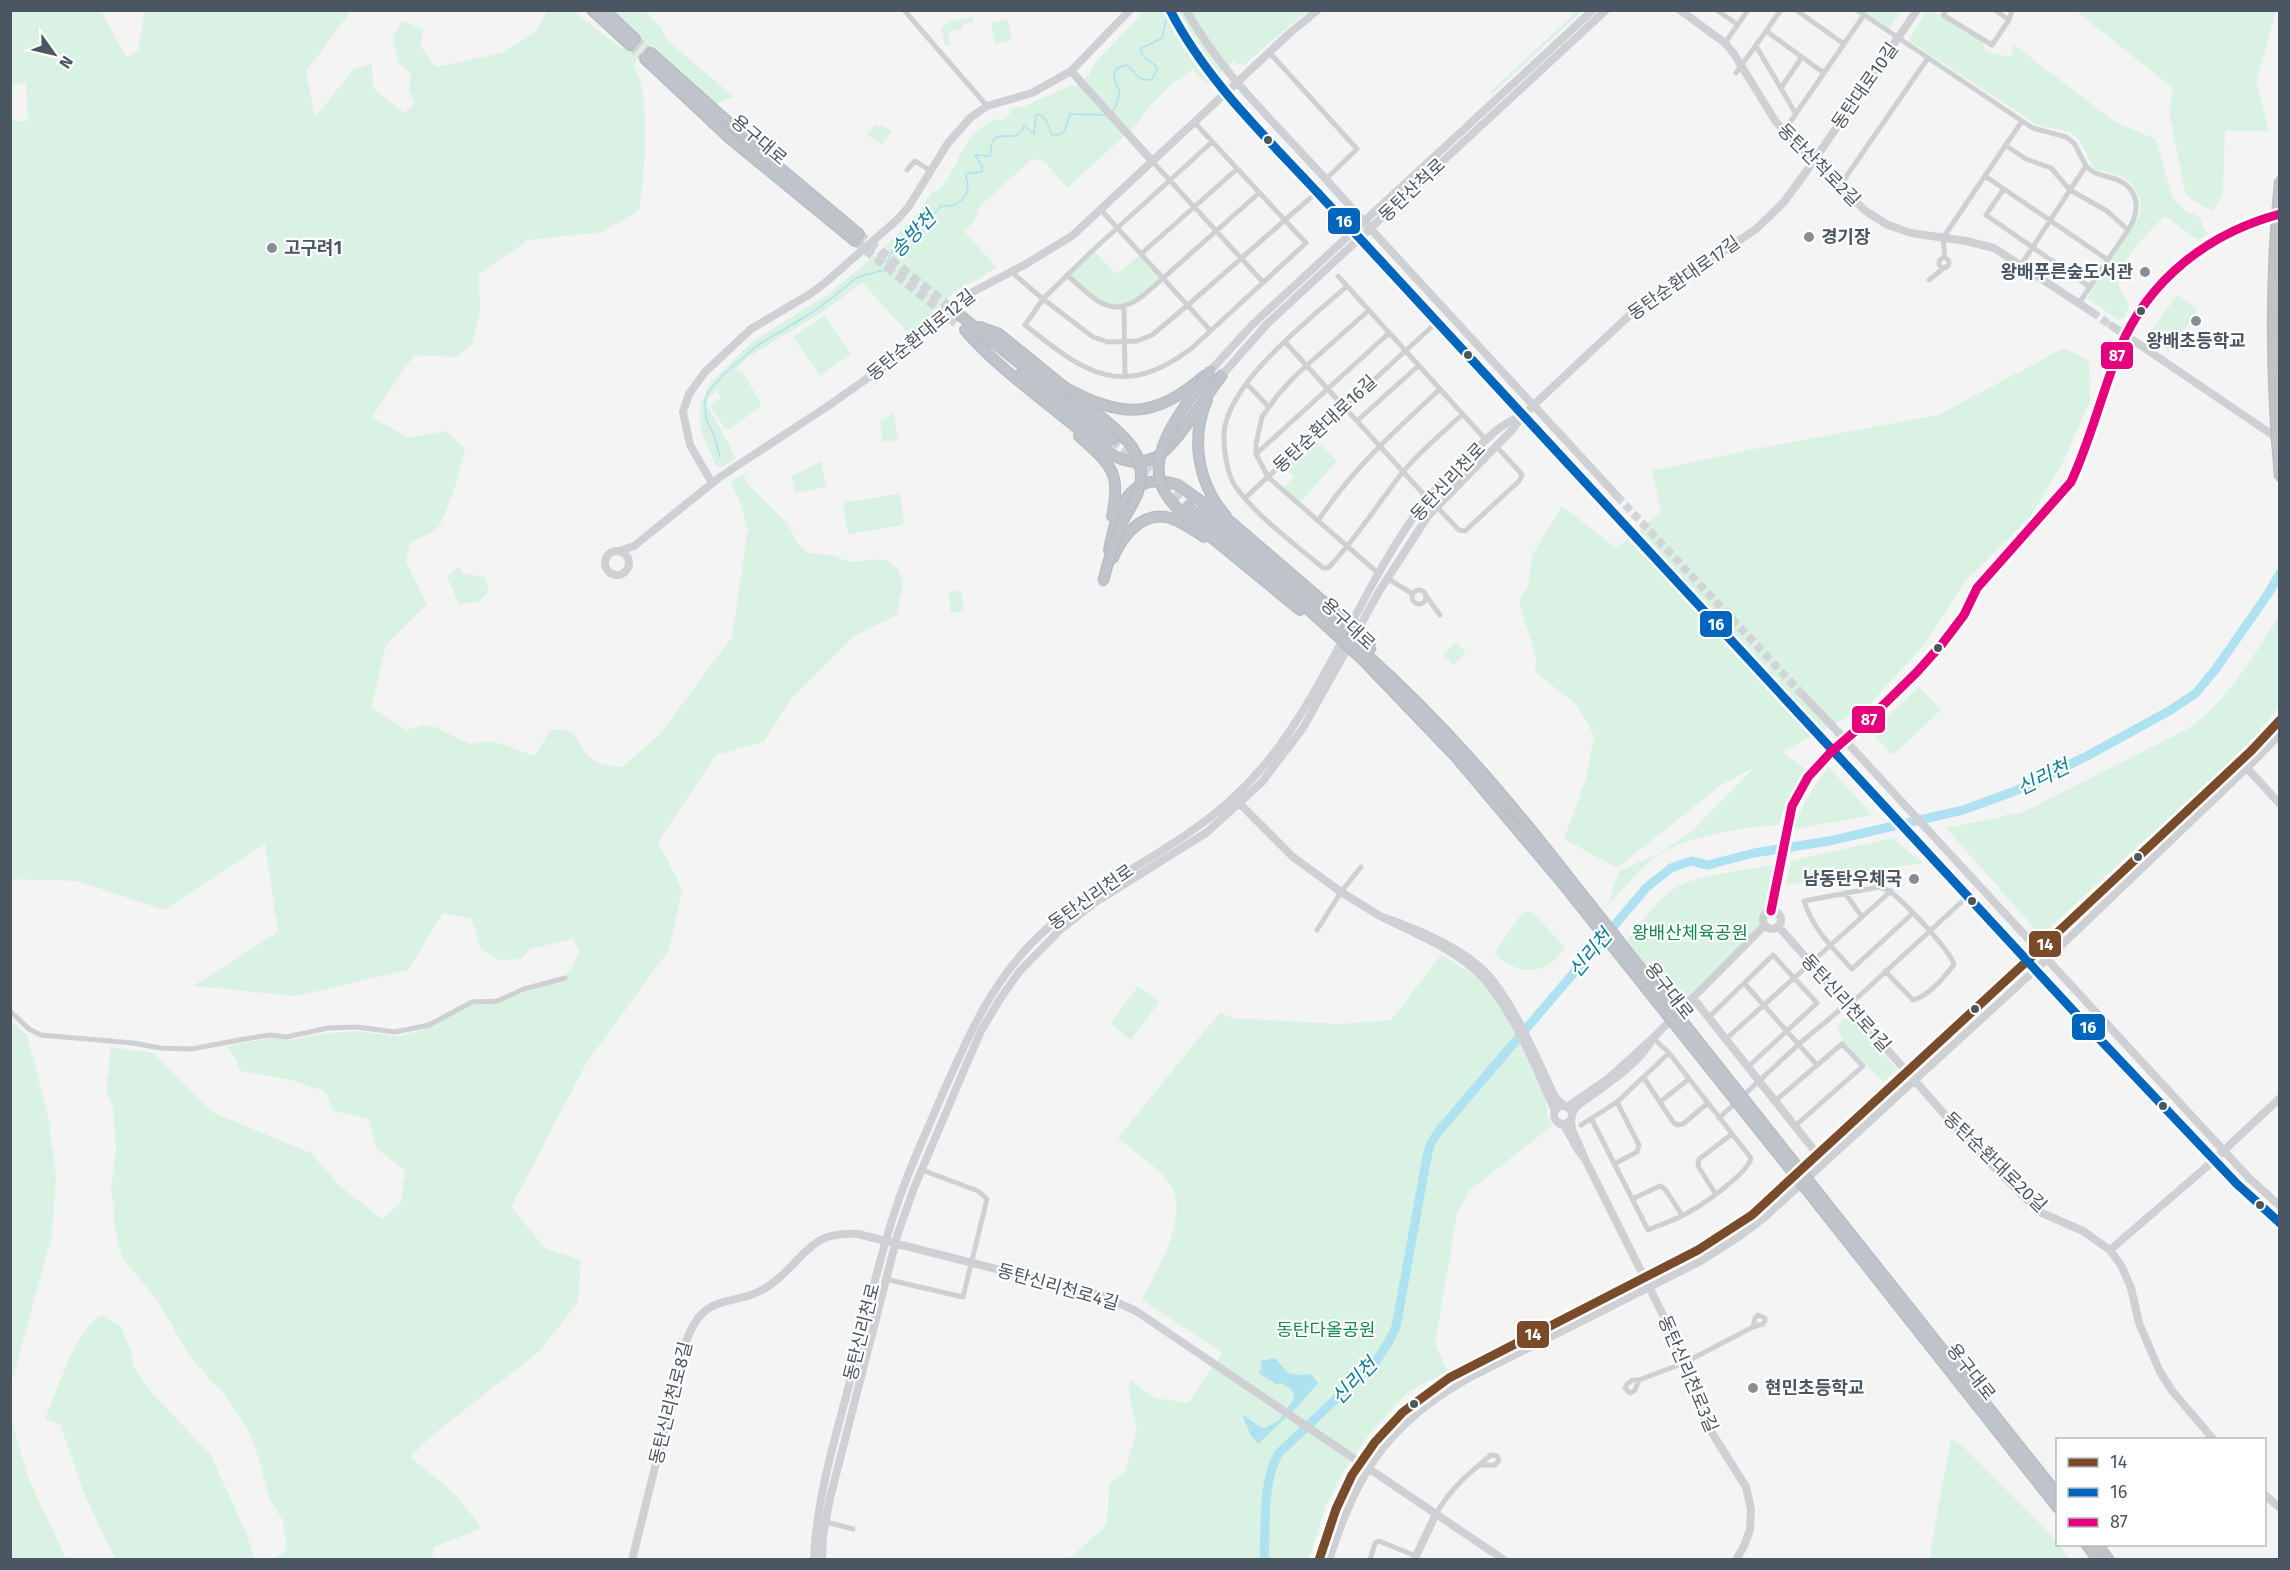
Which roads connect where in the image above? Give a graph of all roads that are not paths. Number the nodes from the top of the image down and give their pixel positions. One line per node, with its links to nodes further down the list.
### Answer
1 (592, 10): 2 (highway)
2 (604, 10)
3 (904, 10): 40 (street)
4 (1130, 10): 34 (main road)
5 (1170, 10): 38 (main road)
6 (1186, 10): 36 (main road)
7 (1318, 10): 29 (main road, 동탄순환대로12길)
8 (1593, 10): 70 (main road, 동탄산척로)
9 (1606, 10): 70 (main road, 동탄산척로)
10 (1680, 10): 26 (main road, 동탄산척로2길)
11 (1717, 10): 23 (street)
12 (1739, 10): 20 (street)
13 (1781, 10): 24 (street)
14 (1796, 10): 27 (street)
15 (1857, 10): 21 (street)
16 (1917, 10): 25 (main road, 동탄대로10길)
17 (1946, 10): 22 (street)
18 (1995, 10): 22 (street)
19 (2012, 10): 22 (street)
20 (1746, 12): 23 (street)
21 (1864, 15): 25 (street); 27 (street)
22 (2009, 20)
23 (1738, 25): 26 (street)
24 (1766, 31): 28 (street); 31 (street)
25 (1896, 36): 32 (street); 48 (main road, 동탄대로10길)
26 (1725, 43): 33 (main road, 동탄산척로2길)
27 (1844, 44): 35 (street)
28 (1756, 46): 33 (street); 37 (street)
29 (1269, 52): 36 (main road, 동탄순환대로12길); 55 (street)
30 (648, 56): 75 (highway, 용구대로)
31 (1802, 57): 35 (street); 37 (street)
32 (1928, 58): 43 (street); 58 (street)
33 (1738, 70): 45 (main road, 동탄산척로2길)
34 (1071, 71): 40 (main road); 49 (main road)
35 (1824, 73): 42 (street)
36 (1238, 83): 38 (main road, 동탄순환대로12길); 39 (main road)
37 (1781, 88): 42 (street)
38 (1227, 94): 41 (main road); 44 (main road, 동탄순환대로12길)
39 (1257, 103): 41 (main road); 55 (main road)
40 (987, 106): 53 (main road)
41 (1244, 112): 61 (main road)
42 (1796, 114): 45 (street)
43 (2022, 121): 47 (street); 50 (street)
44 (1195, 123): 46 (street); 49 (main road, 동탄순환대로12길)
45 (1784, 131): 48 (main road, 동탄산척로2길)
46 (1212, 142): 51 (street); 56 (street)
47 (2005, 145): 54 (street); 60 (street)
48 (1813, 161): 58 (main road, 동탄산척로2길); 120 (main road, 동탄순환대로17길)
49 (1153, 162): 56 (street); 66 (main road, 동탄순환대로12길)
50 (2086, 166): 60 (street); 72 (street)
51 (1237, 169): 62 (street); 64 (street)
52 (907, 170): 53 (street)
53 (931, 171): 133 (main road)
54 (1984, 176): 59 (street); 76 (street)
55 (1326, 179): 63 (main road)
56 (1170, 180): 64 (street); 71 (street)
57 (2280, 180): 132 (highway, bridge)
58 (1839, 187): 76 (main road, 동탄산척로2길)
59 (2004, 190): 69 (street); 77 (street)
60 (2070, 190): 69 (street); 72 (street)
61 (1317, 192): 65 (main road); 68 (street)
62 (1259, 193): 68 (street); 73 (street)
63 (1345, 201): 65 (main road); 70 (main road)
64 (1194, 207): 73 (street); 78 (street)
65 (1332, 208): 74 (main road)
66 (1101, 210): 71 (street); 84 (main road, 동탄순환대로12길)
67 (2280, 214): 104 (main road)
68 (1284, 220): 79 (street); 89 (street)
69 (2051, 221): 77 (street); 80 (street)
70 (1367, 225): 74 (main road, 동탄산척로); 120 (main road)
71 (1117, 228): 78 (street); 85 (street)
72 (2128, 230): 80 (street)
73 (1216, 231): 79 (street); 87 (street)
74 (1357, 235): 99 (main road); 110 (main road, 동탄산척로); 111 (main road, 동탄산척로)
75 (857, 237)
76 (1943, 238): 82 (street); 83 (main road, 동탄산척로2길)
77 (2034, 248): 83 (street); 91 (street)
78 (1142, 254): 87 (street)
79 (1241, 258): 89 (street); 94 (street)
80 (2108, 260): 91 (street)
81 (1958, 264): 82 (street)
82 (1945, 265): 88 (street)
83 (2022, 265): 93 (main road, 동탄산척로2길)
84 (1013, 270): 92 (street); 133 (main road, 동탄순환대로12길)
85 (1067, 275): 92 (street); 95 (street)
86 (1338, 276): 90 (street)
87 (1163, 278): 94 (street); 95 (street)
88 (1929, 280)
89 (1263, 282): 102 (street)
90 (1346, 287): 96 (street); 106 (street)
91 (2090, 287): 93 (street)
92 (1043, 299): 105 (street); 112 (street)
93 (2079, 303): 97 (main road, 동탄산척로2길)
94 (1188, 305): 102 (street); 105 (street)
95 (1124, 307): 105 (street)
96 (1368, 311): 103 (street); 108 (street)
97 (2092, 312)
98 (958, 319): 101 (highway)
99 (1437, 322): 107 (street, 동탄순환대로16길); 122 (main road)
100 (2112, 326): 104 (main road)
101 (968, 327): 114 (highway); 117 (highway); 126 (highway)
102 (1210, 330): 112 (street)
103 (1389, 333): 107 (street); 115 (street)
104 (2126, 335): 125 (main road); 176 (main road)
105 (1124, 342): 112 (street)
106 (1285, 342): 108 (street); 113 (street)
107 (1405, 351): 109 (street); 119 (street, 동탄순환대로16길)
108 (1307, 366): 115 (street); 118 (street)
109 (1418, 366): 116 (street); 123 (street)
110 (1211, 370): 114 (highway); 144 (highway, bridge)
111 (1222, 375): 117 (highway); 141 (highway)
112 (1125, 377)
113 (1247, 384): 118 (street); 135 (street)
114 (1064, 387): 149 (highway, bridge)
115 (1328, 389): 119 (street); 129 (street)
116 (1440, 389): 121 (street); 127 (street)
117 (1032, 391): 149 (highway)
118 (1268, 406): 129 (street)
119 (1344, 406): 123 (street); 131 (street, 동탄순환대로16길)
120 (1534, 406): 122 (main road, 동탄순환대로17길); 134 (main road)
121 (1463, 414): 124 (street); 130 (street)
122 (1523, 415): 124 (main road, 동탄신리천로); 128 (main road, 동탄신리천로); 139 (main road)
123 (1358, 421): 127 (street)
124 (1486, 440): 136 (main road, 동탄신리천로)
125 (2280, 440)
126 (1111, 442)
127 (1380, 445): 130 (street); 140 (street)
128 (1496, 446): 138 (main road, 동탄신리천로); 138 (street, 동탄신리천로)
129 (1256, 454): 131 (street)
130 (1403, 471): 136 (street); 143 (street)
131 (1268, 477): 135 (street, 동탄순환대로16길); 140 (street)
132 (2280, 478)
133 (712, 483): 142 (main road, 동탄순환대로12길)
134 (1617, 496)
135 (1245, 498): 143 (street)
136 (1428, 499): 147 (main road, 동탄신리천로)
137 (1190, 504): 155 (highway, 용구대로)
138 (1436, 506): 148 (main road, 동탄신리천로)
139 (1607, 506)
140 (1318, 521): 143 (street)
141 (1233, 523): 149 (highway); 155 (highway)
142 (634, 546): 145 (main road, 동탄순환대로12길); 146 (main road)
143 (1348, 547): 147 (street)
144 (1227, 550): 149 (highway); 155 (highway)
145 (620, 551): 146 (main road); 146 (main road)
146 (629, 566)
147 (1379, 574): 148 (main road); 168 (main road, 동탄신리천로)
148 (1387, 578): 150 (street); 169 (main road, 동탄신리천로)
149 (1103, 582)
150 (1413, 594): 151 (street); 152 (street)
151 (1426, 596): 152 (street); 153 (street)
152 (1422, 604): 153 (street)
153 (1432, 607): 154 (street)
154 (1440, 615)
155 (1333, 626): 156 (highway, bridge); 156 (highway, 용구대로, bridge)
156 (1366, 657): 157 (highway); 157 (highway, 용구대로)
157 (1386, 678): 242 (highway, 용구대로, bridge)
158 (1804, 696): 182 (main road, bridge)
159 (1793, 707): 175 (main road, bridge)
160 (2280, 720): 162 (main road)
161 (2280, 734): 163 (main road)
162 (2264, 737): 163 (main road); 164 (main road)
163 (2270, 745): 165 (main road)
164 (2240, 761): 165 (main road); 166 (main road)
165 (2247, 768): 167 (main road); 170 (main road)
166 (2217, 782): 167 (main road); 179 (main road)
167 (2223, 791): 185 (main road)
168 (1233, 797): 169 (main road); 246 (main road, 동탄신리천로)
169 (1240, 804): 173 (main road); 237 (main road, 동탄신리천로)
170 (2280, 804)
171 (1361, 867): 173 (street)
172 (1891, 891): 174 (street); 177 (street); 178 (street)
173 (1341, 892): 183 (street); 218 (main road)
174 (1845, 893): 178 (street); 187 (street)
175 (1968, 896): 184 (street); 186 (main road)
176 (1772, 911): 180 (main road); 181 (main road, 동탄신리천로1길)
177 (1912, 914): 184 (street); 187 (street)
178 (1862, 917): 187 (street)
179 (2068, 923): 185 (main road); 188 (main road)
180 (1765, 925): 181 (main road); 201 (main road)
181 (1778, 926): 191 (main road, 동탄신리천로1길)
182 (2018, 927): 186 (main road); 188 (main road)
183 (1317, 930)
184 (1929, 931): 193 (street); 193 (street)
185 (2076, 932): 189 (main road)
186 (2005, 936): 190 (main road)
187 (1830, 945): 191 (street)
188 (2039, 950): 189 (main road); 190 (main road)
189 (2048, 959): 192 (main road); 197 (main road)
190 (2027, 961): 192 (main road); 198 (main road)
191 (1810, 964): 195 (street); 202 (main road, 동탄신리천로1길)
192 (2036, 970): 199 (main road); 200 (main road)
193 (1885, 971): 202 (street)
194 (565, 978): 204 (street)
195 (1794, 978): 196 (street); 203 (street); 206 (street)
196 (1743, 983): 203 (street); 205 (street)
197 (2070, 983): 199 (main road); 232 (main road)
198 (2002, 985): 200 (main road); 213 (main road)
199 (2057, 993): 234 (main road)
200 (2009, 994): 216 (main road)
201 (1693, 998): 205 (main road); 207 (main road)
202 (1847, 1004): 209 (street); 213 (main road, 동탄신리천로1길)
203 (1763, 1005): 206 (street); 208 (street)
204 (10, 1011)
205 (1709, 1017): 208 (main road)
206 (1786, 1031): 209 (street); 212 (street)
207 (1653, 1038): 210 (street); 225 (main road)
208 (1726, 1039): 212 (main road)
209 (1799, 1044): 211 (street); 217 (street)
210 (1669, 1053): 214 (street); 215 (street)
211 (1817, 1065): 220 (street); 230 (street)
212 (1748, 1067): 217 (main road)
213 (1908, 1072): 216 (main road, 동탄신리천로1길); 233 (main road)
214 (1644, 1078): 221 (street); 222 (street)
215 (1689, 1079): 222 (street); 223 (street)
216 (1915, 1080): 248 (main road, 동탄순환대로20길); 252 (main road)
217 (1760, 1081): 220 (main road); 226 (street)
218 (1547, 1086): 224 (main road); 225 (main road)
219 (2280, 1098): 232 (main road)
220 (1775, 1101): 230 (main road)
221 (1617, 1102): 227 (street); 236 (street)
222 (1660, 1102): 223 (street)
223 (1708, 1103): 226 (street)
224 (1555, 1111): 225 (main road); 228 (main road)
225 (1568, 1112): 228 (main road); 235 (main road)
226 (1719, 1118): 231 (street)
227 (1592, 1120): 229 (street); 236 (street)
228 (1560, 1124): 235 (main road)
229 (1581, 1125)
230 (1796, 1126): 233 (main road)
231 (1732, 1134): 238 (street); 238 (street)
232 (2224, 1150): 234 (main road); 240 (main road)
233 (1818, 1155): 250 (main road)
234 (2214, 1160): 243 (main road); 248 (main road)
235 (1586, 1161): 250 (main road, 동탄신리천로3길)
236 (1614, 1164): 239 (street)
237 (922, 1170): 247 (main road, 동탄신리천로); 249 (street)
238 (1716, 1193): 241 (street)
239 (1632, 1199): 241 (street); 244 (street)
240 (2280, 1206)
241 (1682, 1215): 244 (street)
242 (1835, 1221): 262 (highway, 용구대로); 264 (highway, 용구대로)
243 (2280, 1223)
244 (1648, 1230): 245 (street)
245 (1643, 1236)
246 (885, 1241): 247 (main road, 동탄신리천로4길); 272 (main road, 동탄신리천로8길); 273 (main road, 동탄신리천로)
247 (895, 1244): 249 (main road, 동탄신리천로4길); 251 (main road, 동탄신리천로)
248 (2110, 1250): 258 (main road, 동탄순환대로20길)
249 (972, 1263): 253 (street); 259 (main road, 동탄신리천로4길)
250 (1646, 1277): 252 (main road, 동탄신리천로3길); 259 (main road)
251 (885, 1279): 253 (street); 267 (main road, 동탄신리천로)
252 (1650, 1287): 256 (main road, 동탄신리천로3길); 261 (main road)
253 (963, 1297): 254 (street)
254 (961, 1305)
255 (1753, 1327): 256 (street)
256 (1684, 1363): 257 (street); 279 (main road, 동탄신리천로3길)
257 (1639, 1380)
258 (2212, 1438)
259 (1360, 1462): 261 (main road, 동탄신리천로4길); 275 (main road)
260 (1479, 1465): 266 (street)
261 (1369, 1468): 266 (main road); 276 (main road)
262 (2056, 1493)
263 (2266, 1495): 265 (main road)
264 (2056, 1505)
265 (2280, 1508)
266 (1436, 1514): 271 (main road); 278 (main road)
267 (826, 1522): 268 (street); 274 (main road, 동탄신리천로)
268 (853, 1529)
269 (2087, 1546): 280 (highway)
270 (2098, 1546): 281 (highway)
271 (1415, 1558): 277 (street)
272 (632, 1560)
273 (814, 1560)
274 (822, 1560)
275 (1319, 1560)
276 (1329, 1560)
277 (1370, 1560)
278 (1504, 1560)
279 (1736, 1560)
280 (2098, 1560)
281 (2109, 1560)

